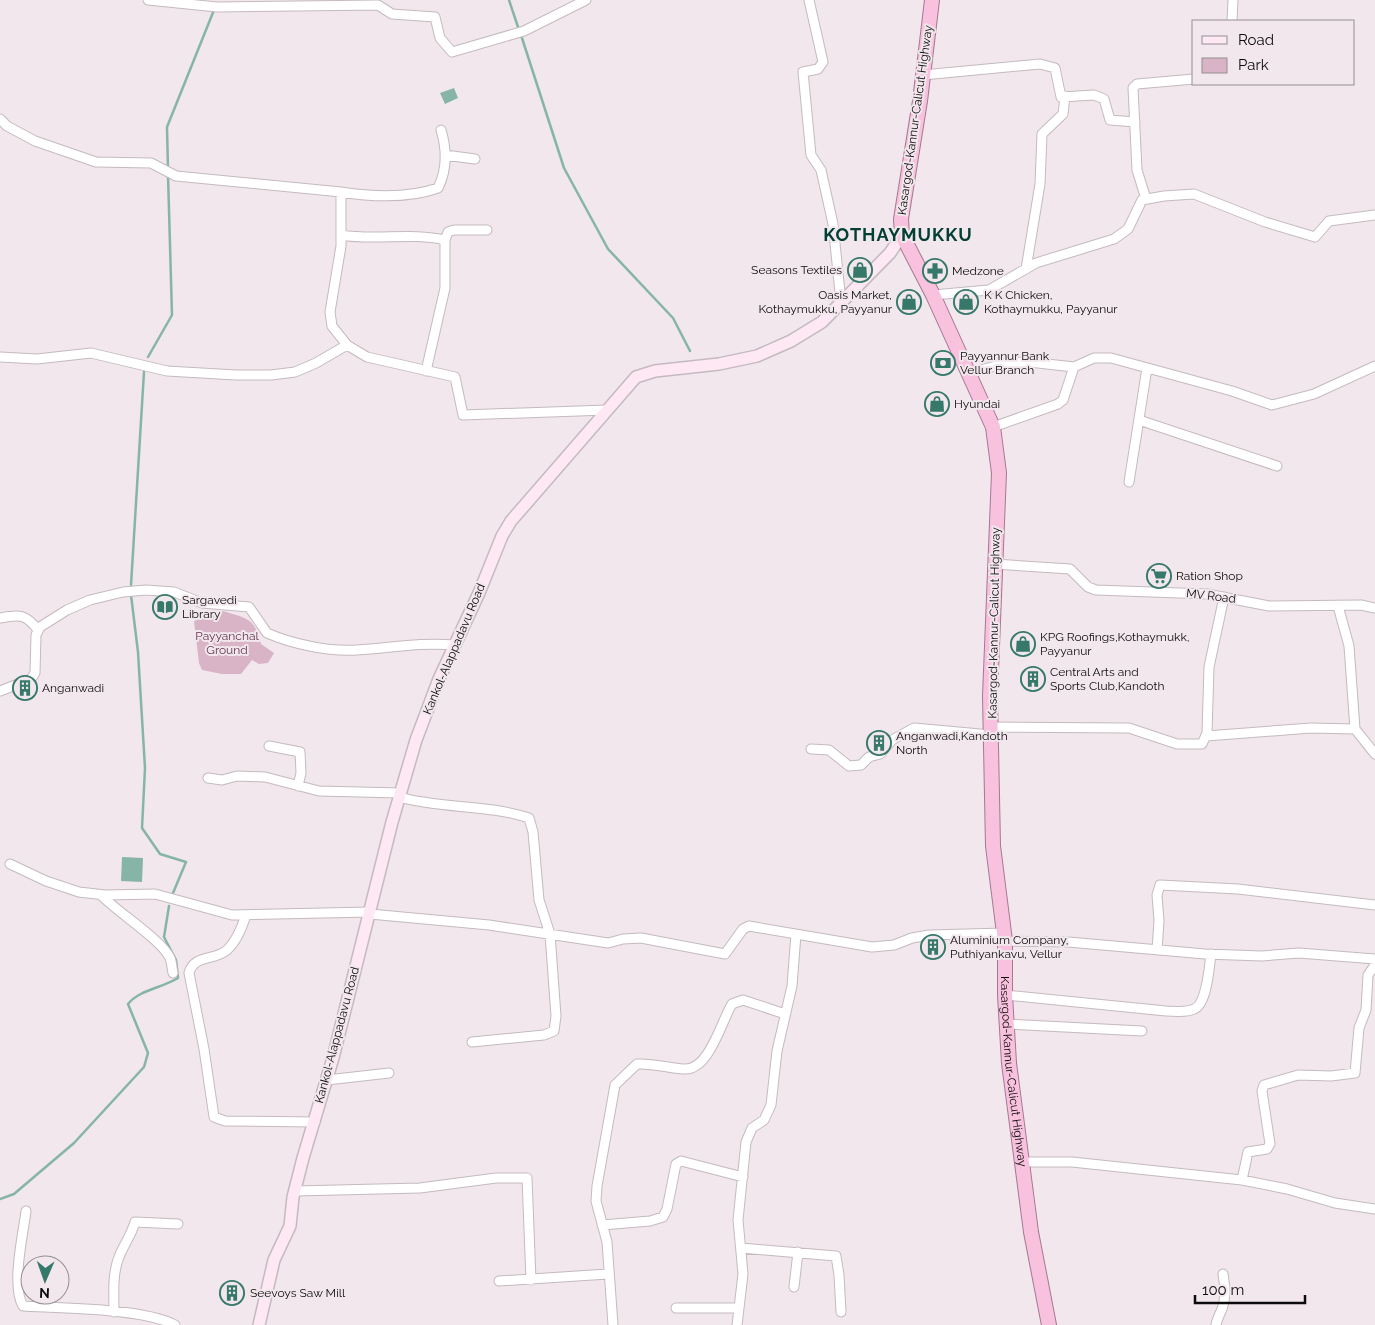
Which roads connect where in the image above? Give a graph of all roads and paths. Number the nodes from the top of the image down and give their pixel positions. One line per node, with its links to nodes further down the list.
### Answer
1 (148, 0): 2 (street)
2 (586, 0)
3 (809, 0): 24 (street)
4 (932, 0): 7 (highway, Kasargod-Kannur-Calicut Highway)
5 (1233, 0): 6 (street)
6 (1232, 20)
7 (923, 75): 9 (street); 20 (highway, Kasargod-Kannur-Calicut Highway)
8 (1192, 79): 11 (street)
9 (1065, 96): 11 (street); 22 (street)
10 (0, 119): 15 (street)
11 (1135, 122): 16 (street)
12 (441, 130): 13 (street)
13 (445, 156): 14 (street); 15 (street)
14 (475, 159)
15 (341, 192): 19 (street)
16 (1146, 199): 17 (street); 22 (street)
17 (1375, 215)
18 (487, 230): 21 (street)
19 (341, 235): 21 (street); 25 (street)
20 (902, 235): 23 (highway, Kasargod-Kannur-Calicut Highway); 24 (main road, Kankol-Alappadavu Road)
21 (445, 240): 30 (street)
22 (1026, 269): 23 (street)
23 (933, 295): 31 (highway, Kasargod-Kannur-Calicut Highway)
24 (841, 302): 32 (main road, Kankol-Alappadavu Road)
25 (347, 345): 26 (street); 30 (street)
26 (0, 357)
27 (1375, 366): 29 (street)
28 (1074, 367): 29 (street); 31 (street); 34 (street)
29 (1147, 368): 33 (street)
30 (426, 371): 32 (street)
31 (969, 373): 34 (highway, Kasargod-Kannur-Calicut Highway)
32 (607, 410): 43 (main road, Kankol-Alappadavu Road)
33 (1139, 420): 35 (street); 36 (street)
34 (993, 426): 37 (highway, Kasargod-Kannur-Calicut Highway)
35 (1277, 466)
36 (1129, 482)
37 (994, 564): 38 (street, MV Road); 46 (highway, Kasargod-Kannur-Calicut Highway)
38 (1224, 597): 39 (street, MV Road); 47 (street)
39 (1338, 606): 40 (street, MV Road); 45 (street)
40 (1375, 608)
41 (0, 618): 42 (street)
42 (38, 630): 43 (street); 44 (street)
43 (454, 645): 53 (main road, Kankol-Alappadavu Road)
44 (0, 691)
45 (1355, 729): 47 (street); 50 (street)
46 (991, 731): 47 (street); 49 (street); 61 (highway, Kasargod-Kannur-Calicut Highway)
47 (1206, 736)
48 (269, 746): 52 (street)
49 (811, 749)
50 (1375, 754)
51 (208, 778): 52 (street)
52 (298, 786): 53 (street)
53 (400, 795): 57 (main road, Kankol-Alappadavu Road); 59 (street)
54 (10, 864): 55 (street)
55 (101, 895): 58 (street); 66 (street)
56 (1375, 905): 62 (street)
57 (370, 913): 58 (street); 59 (street); 74 (main road, Kankol-Alappadavu Road)
58 (246, 915): 75 (street)
59 (550, 934): 60 (street); 72 (street)
60 (796, 934): 61 (street); 69 (street)
61 (1005, 937): 62 (street); 68 (highway, Kasargod-Kannur-Calicut Highway)
62 (1157, 950): 63 (street)
63 (1211, 954): 64 (street); 68 (street)
64 (1375, 959)
65 (1375, 965): 67 (street)
66 (173, 973)
67 (1371, 976): 78 (street)
68 (1004, 995): 70 (highway, Kasargod-Kannur-Calicut Highway)
69 (785, 1014): 77 (street); 83 (street)
70 (1007, 1024): 71 (street); 76 (highway, Kasargod-Kannur-Calicut Highway)
71 (1142, 1031)
72 (472, 1042)
73 (389, 1073): 74 (street)
74 (327, 1080): 75 (main road, Kankol-Alappadavu Road)
75 (315, 1122): 79 (main road, Kankol-Alappadavu Road)
76 (1022, 1162): 78 (street); 99 (highway, Kasargod-Kannur-Calicut Highway)
77 (742, 1177): 83 (street); 84 (street)
78 (1242, 1180): 80 (street)
79 (295, 1191): 88 (street); 96 (main road, Kankol-Alappadavu Road)
80 (1375, 1209)
81 (26, 1211): 93 (street)
82 (178, 1224): 93 (street)
83 (602, 1225): 86 (street)
84 (740, 1248): 85 (street); 92 (street)
85 (798, 1252): 90 (street); 94 (street)
86 (608, 1274): 88 (street); 97 (street)
87 (1224, 1274): 100 (street)
88 (531, 1280): 89 (street)
89 (499, 1281)
90 (794, 1287)
91 (676, 1308): 92 (street)
92 (739, 1308): 98 (street)
93 (114, 1312): 95 (street)
94 (841, 1312)
95 (175, 1325)
96 (259, 1325)
97 (613, 1325)
98 (737, 1325)
99 (1049, 1325)
100 (1216, 1325)

